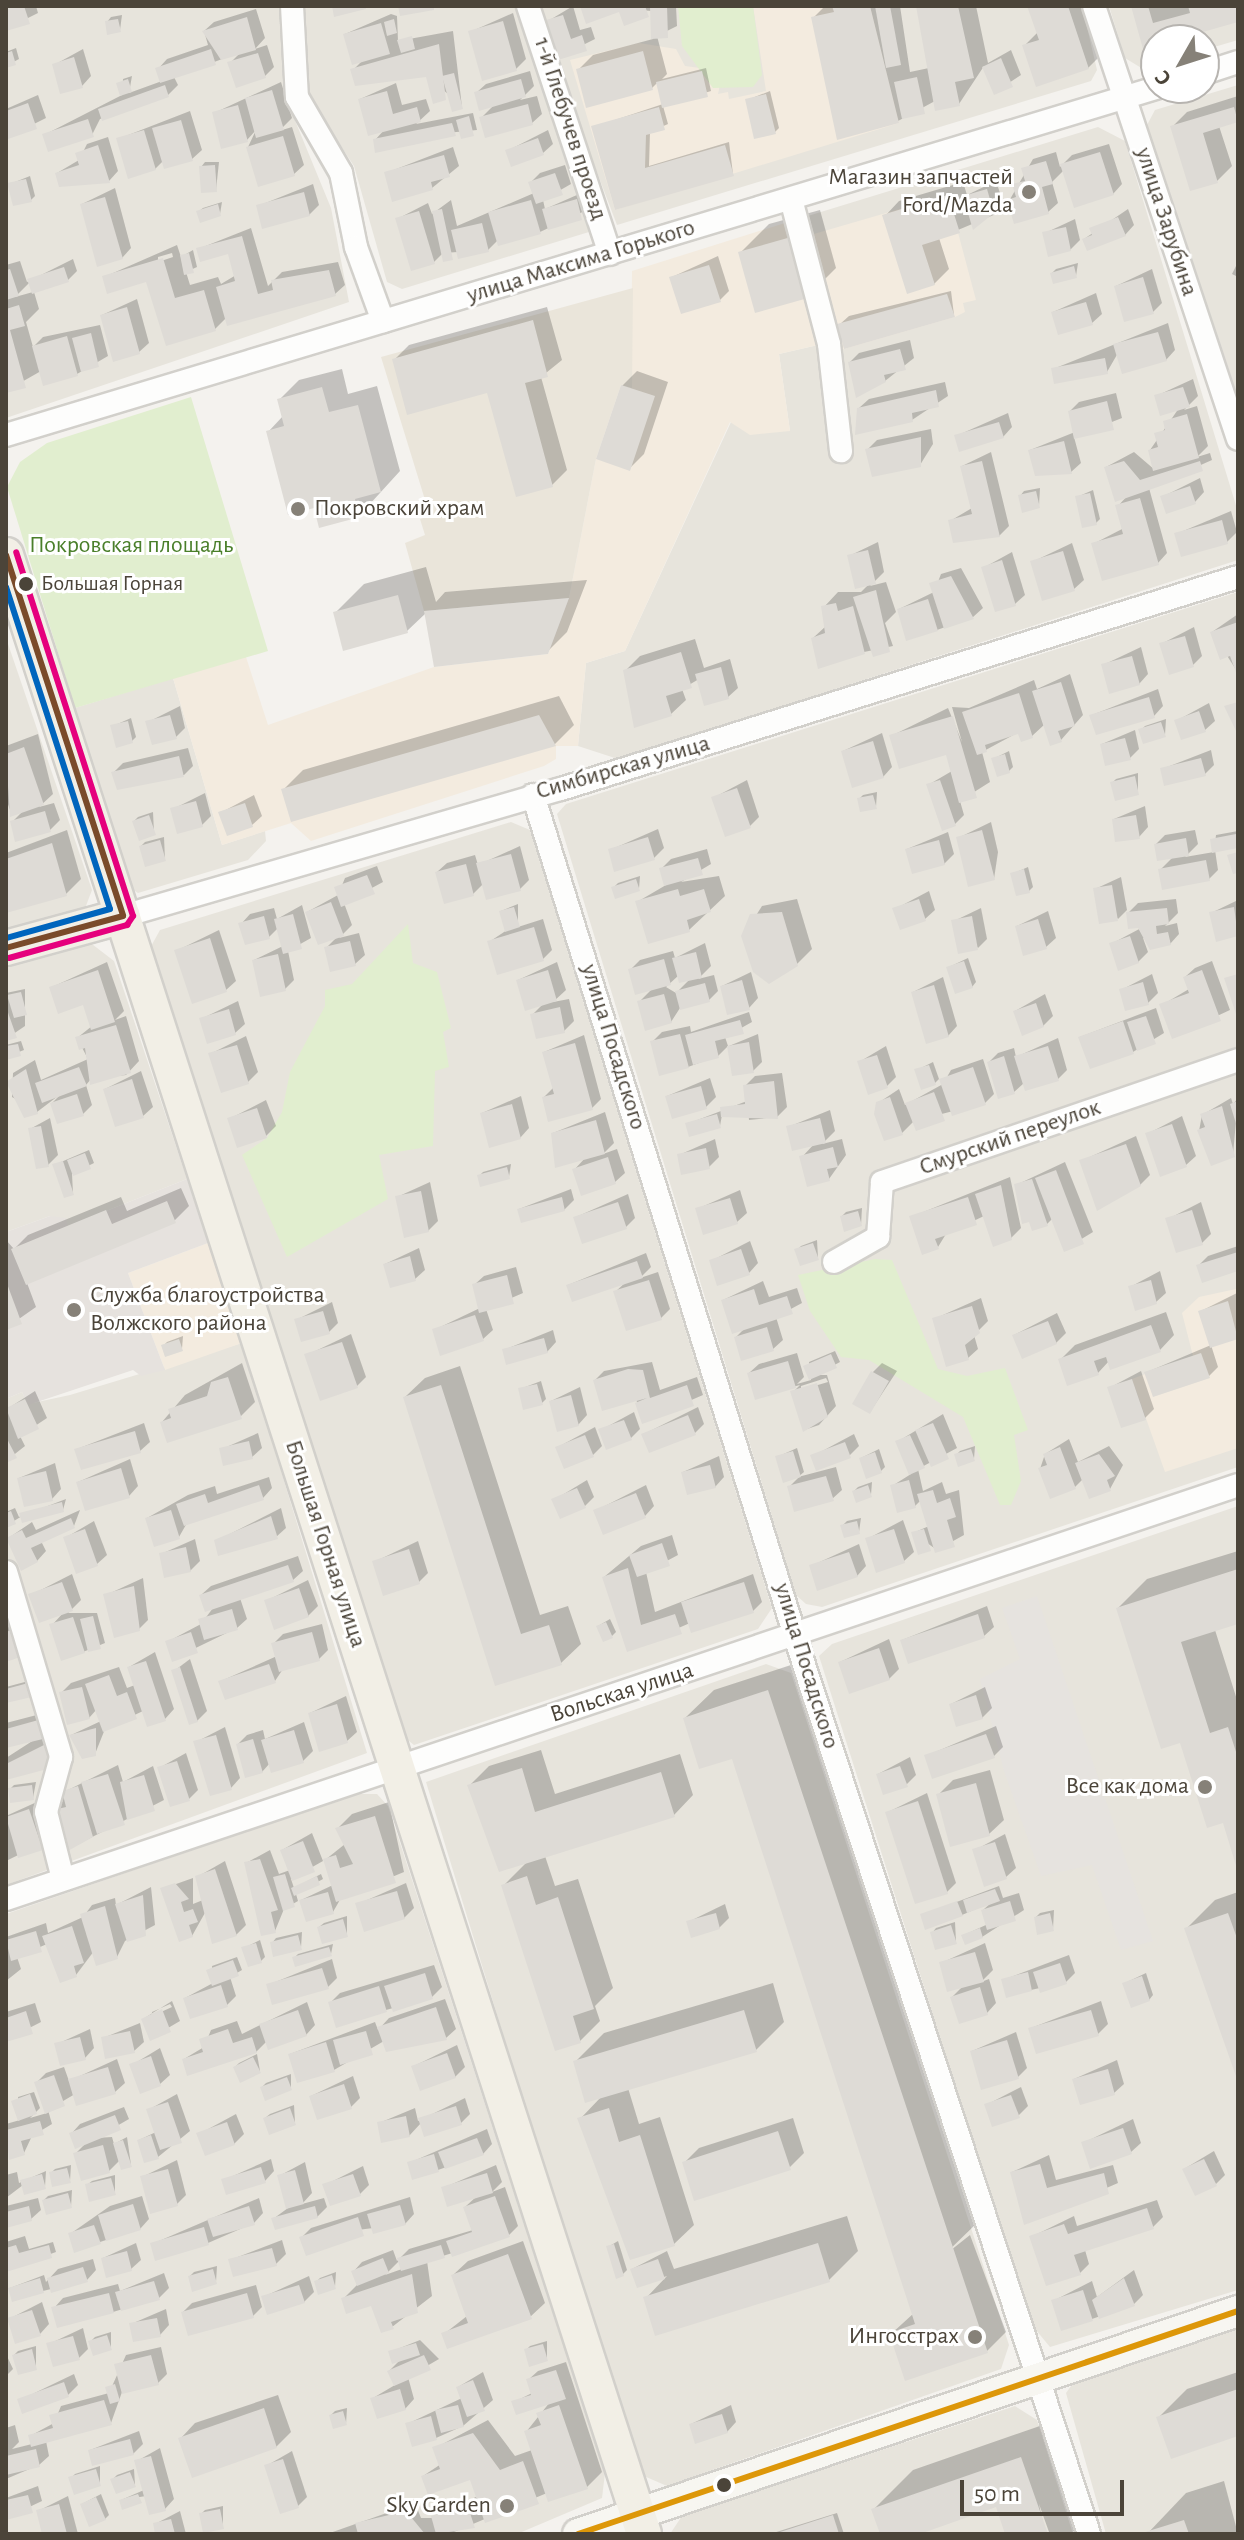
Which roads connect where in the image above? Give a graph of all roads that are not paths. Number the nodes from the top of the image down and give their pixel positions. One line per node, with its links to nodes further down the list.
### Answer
1 (292, 6): 8 (street)
2 (528, 6): 7 (street, 1-й Глебучев проезд)
3 (1094, 6): 5 (street, улица Зарубина)
4 (1140, 93): 5 (street, улица Максима Горького)
5 (1125, 98): 6 (street, улица Максима Горького); 10 (street, улица Зарубина)
6 (791, 199): 7 (street, улица Максима Горького); 11 (street)
7 (610, 254): 8 (street, улица Максима Горького)
8 (383, 321): 9 (street, улица Максима Горького)
9 (6, 435)
10 (1238, 439)
11 (841, 451)
12 (6, 555): 15 (main road, Большая Горная улица)
13 (1238, 577): 14 (street, Симбирская улица)
14 (533, 795): 15 (street, Симбирская улица); 21 (street, улица Посадского)
15 (123, 916): 16 (main road, Симбирская улица); 22 (main road, Большая Горная улица)
16 (6, 948)
17 (1238, 1060): 18 (street, Смурский переулок)
18 (834, 1262)
19 (1238, 1485): 21 (street, Вольская улица)
20 (6, 1572): 23 (street)
21 (794, 1635): 22 (street, Вольская улица); 26 (street, улица Посадского)
22 (398, 1767): 23 (street, Вольская улица); 27 (main road, Большая Горная улица)
23 (63, 1879): 24 (street, Вольская улица)
24 (6, 1899)
25 (1238, 2311): 26 (street)
26 (1038, 2377): 27 (street); 29 (street, улица Посадского)
27 (641, 2524): 28 (street)
28 (578, 2534)
29 (1089, 2534)

